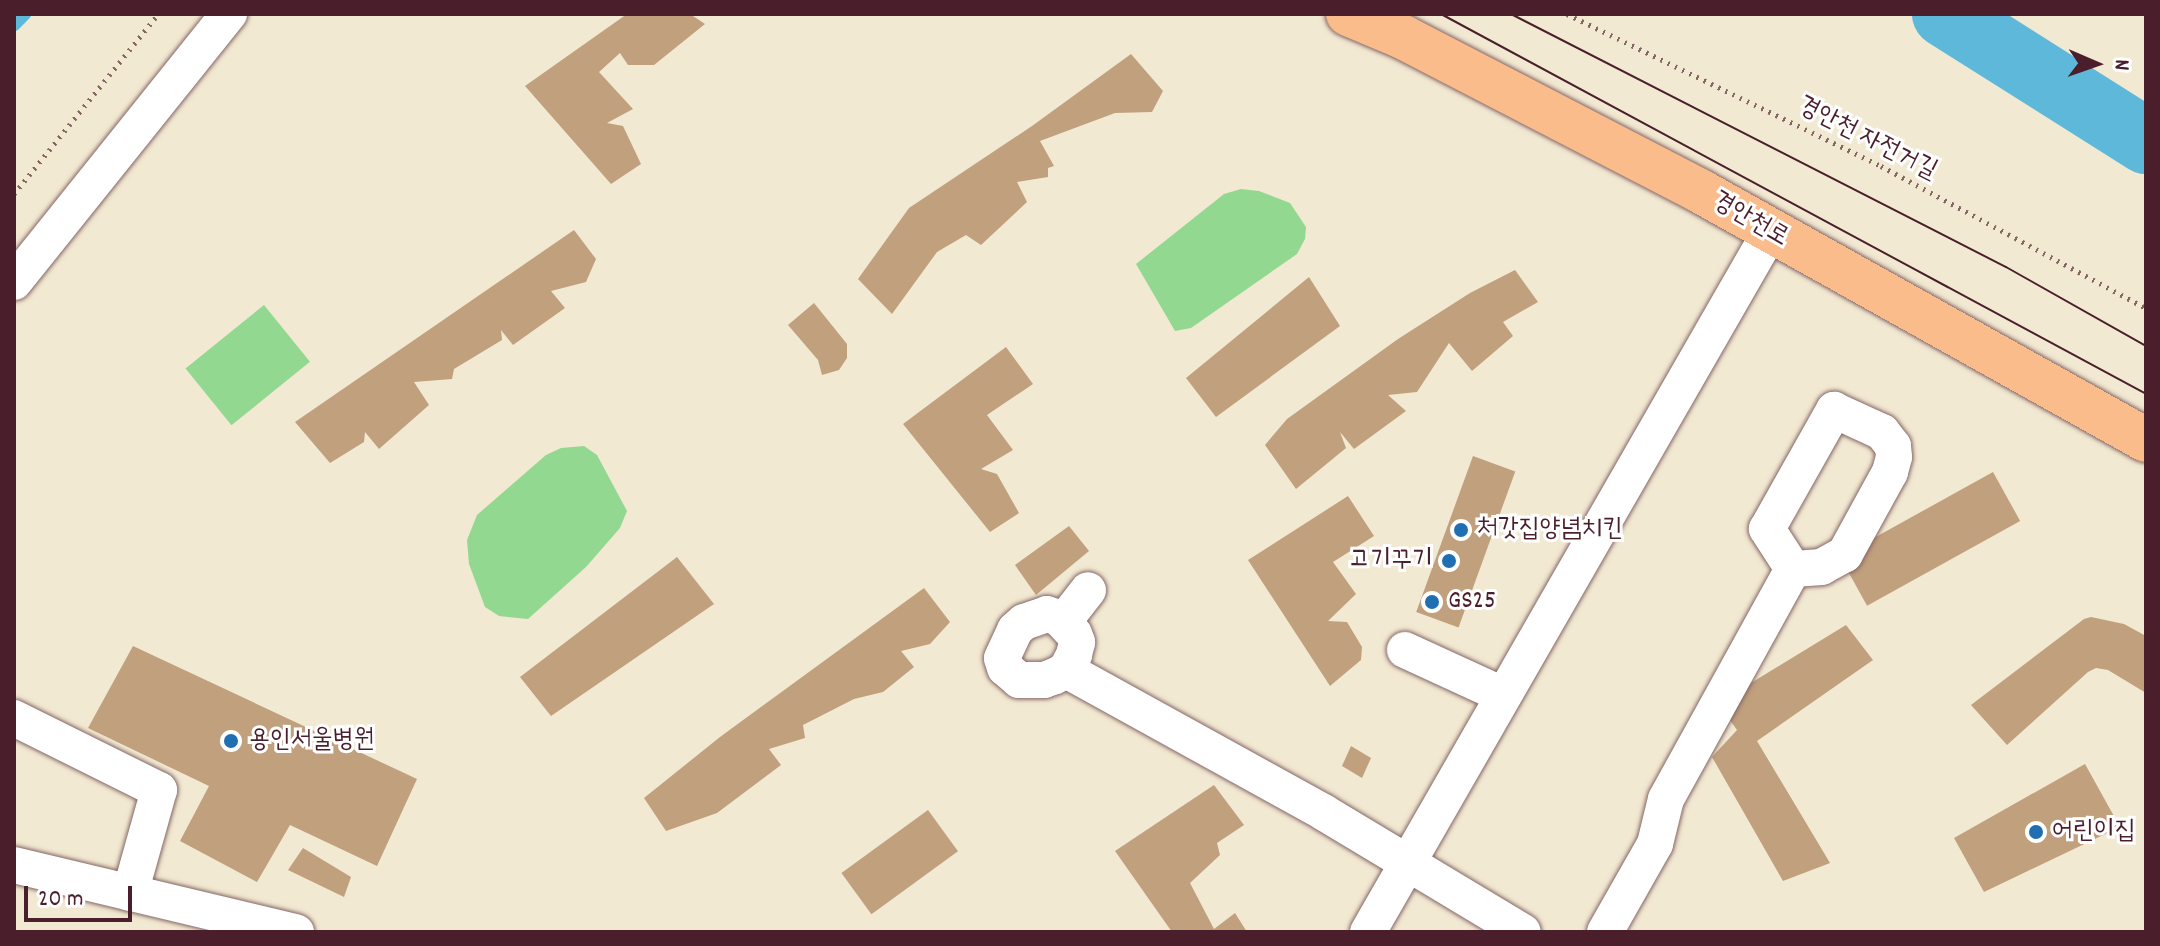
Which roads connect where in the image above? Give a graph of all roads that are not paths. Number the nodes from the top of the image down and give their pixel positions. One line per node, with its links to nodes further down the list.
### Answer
1 (229, 14): 4 (street)
2 (1348, 14): 3 (main road, 경안천로)
3 (1770, 232): 5 (main road, 경안천로); 11 (street)
4 (14, 282)
5 (2146, 440)
6 (1793, 569): 19 (street)
7 (1088, 590): 8 (street)
8 (1064, 621): 10 (street); 10 (street)
9 (1405, 650): 11 (street)
10 (1066, 670): 13 (street)
11 (1503, 695): 13 (street)
12 (14, 718): 15 (street)
13 (1407, 863): 17 (street); 18 (street)
14 (14, 865): 15 (street)
15 (130, 893): 16 (street)
16 (296, 932)
17 (1368, 932)
18 (1523, 932)
19 (1605, 932)

